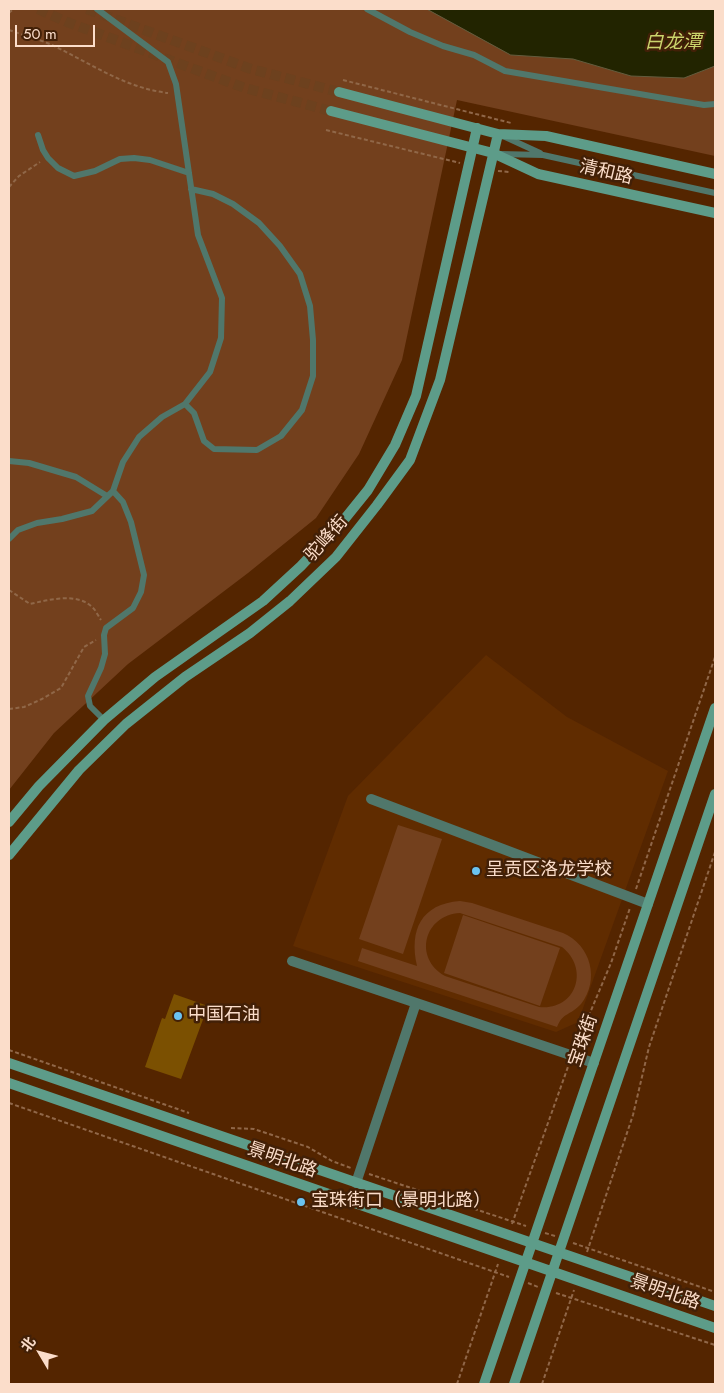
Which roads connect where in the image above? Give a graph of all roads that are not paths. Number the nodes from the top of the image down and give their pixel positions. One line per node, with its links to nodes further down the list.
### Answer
1 (97, 9): 12 (lane)
2 (367, 9): 4 (lane)
3 (339, 92): 6 (main road, 清和路)
4 (715, 104)
5 (331, 111): 9 (main road, 清和路)
6 (477, 128): 7 (main road, 清和路); 9 (main road, 驼峰街)
7 (498, 134): 10 (main road, 驼峰街); 11 (lane, 清和路); 13 (main road, 清和路)
8 (38, 135): 12 (lane)
9 (473, 148): 10 (main road, 清和路); 22 (main road, 驼峰街)
10 (493, 153): 11 (lane, 清和路); 16 (main road, 清和路); 26 (main road, 驼峰街)
11 (543, 155): 15 (lane, 清和路)
12 (189, 172): 14 (lane)
13 (715, 174)
14 (191, 189): 17 (lane); 17 (lane)
15 (715, 193)
16 (715, 214)
17 (185, 404): 19 (lane)
18 (9, 461): 19 (lane)
19 (110, 494): 20 (lane); 22 (lane)
20 (9, 539)
21 (715, 708): 27 (main road, 宝珠街)
22 (104, 720): 25 (main road, 驼峰街)
23 (715, 794): 35 (main road)
24 (371, 800): 27 (street)
25 (9, 822)
26 (9, 855)
27 (648, 904): 31 (main road, 宝珠街)
28 (292, 961): 29 (street)
29 (416, 1003): 31 (street); 33 (street)
30 (9, 1063): 33 (main road, 景明北路)
31 (594, 1063): 34 (main road, 宝珠街)
32 (9, 1083): 36 (main road, 景明北路)
33 (356, 1183): 34 (main road, 景明北路)
34 (532, 1243): 35 (main road, 景明北路); 36 (main road, 宝珠街)
35 (559, 1253): 37 (main road); 38 (main road, 景明北路)
36 (526, 1262): 37 (main road, 景明北路); 40 (main road, 宝珠街)
37 (552, 1272): 39 (main road, 景明北路); 41 (main road)
38 (715, 1306)
39 (715, 1328)
40 (484, 1384)
41 (514, 1384)

